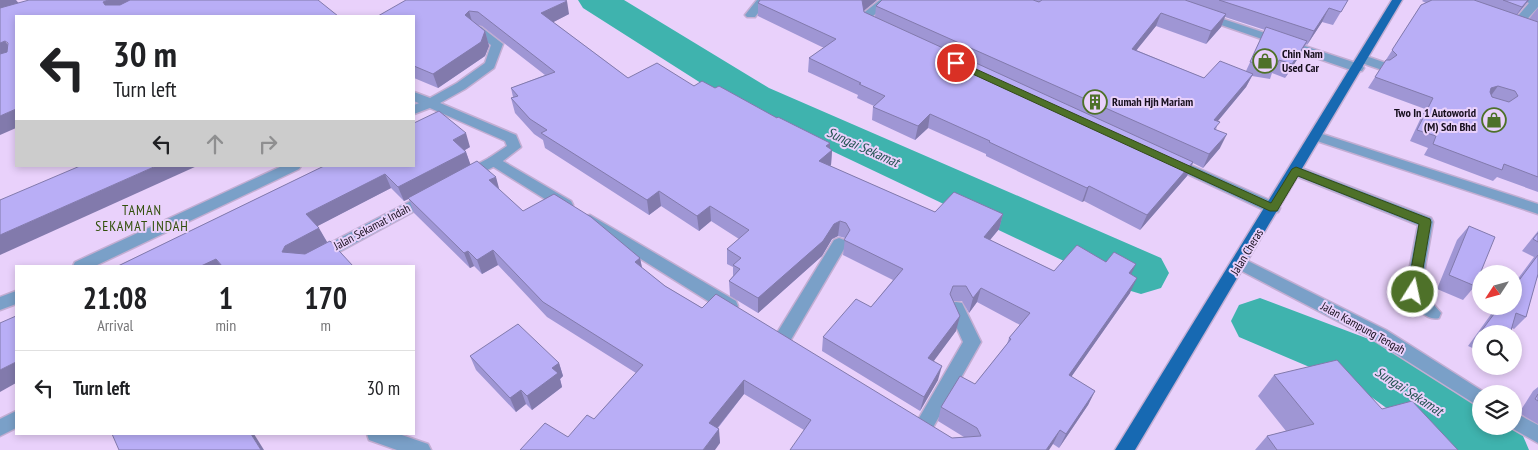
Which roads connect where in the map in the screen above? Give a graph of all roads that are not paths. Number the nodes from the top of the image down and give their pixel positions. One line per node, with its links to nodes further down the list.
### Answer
1 (763, 0): 6 (street)
2 (887, 0): 9 (street)
3 (1397, 0): 10 (main road, Jalan Cheras)
4 (1528, 0): 8 (street)
5 (1192, 12): 10 (street)
6 (750, 15)
7 (477, 29): 13 (street)
8 (1531, 29)
9 (895, 35)
10 (1360, 63): 11 (street); 15 (main road, Jalan Cheras)
11 (1382, 66)
12 (415, 96): 13 (street, Jalan Sekamat Indah)
13 (430, 103): 14 (street); 17 (street, Jalan Sekamat Indah)
14 (415, 110)
15 (1316, 136): 19 (main road, Jalan Cheras); 21 (street)
16 (1165, 159): 20 (street)
17 (494, 161): 25 (street, Jalan Sekamat Indah); 29 (street)
18 (292, 167): 24 (street)
19 (1296, 171): 20 (main road, Jalan Cheras); 30 (street)
20 (1274, 208): 23 (main road, Jalan Cheras)
21 (1538, 209)
22 (839, 244): 32 (street)
23 (1240, 263): 34 (street, Jalan Kampung Tengah); 44 (main road, Jalan Cheras)
24 (84, 265)
25 (302, 265)
26 (15, 297): 27 (street)
27 (0, 304)
28 (956, 308): 37 (street)
29 (741, 312)
30 (1433, 313)
31 (766, 328): 32 (street)
32 (782, 338): 33 (street)
33 (799, 348)
34 (1472, 393)
35 (908, 414): 37 (street)
36 (15, 420): 39 (street)
37 (924, 425): 41 (street)
38 (1522, 425): 42 (street)
39 (0, 428)
40 (379, 435): 43 (street)
41 (940, 435)
42 (1538, 435)
43 (421, 450)
44 (1125, 450)

